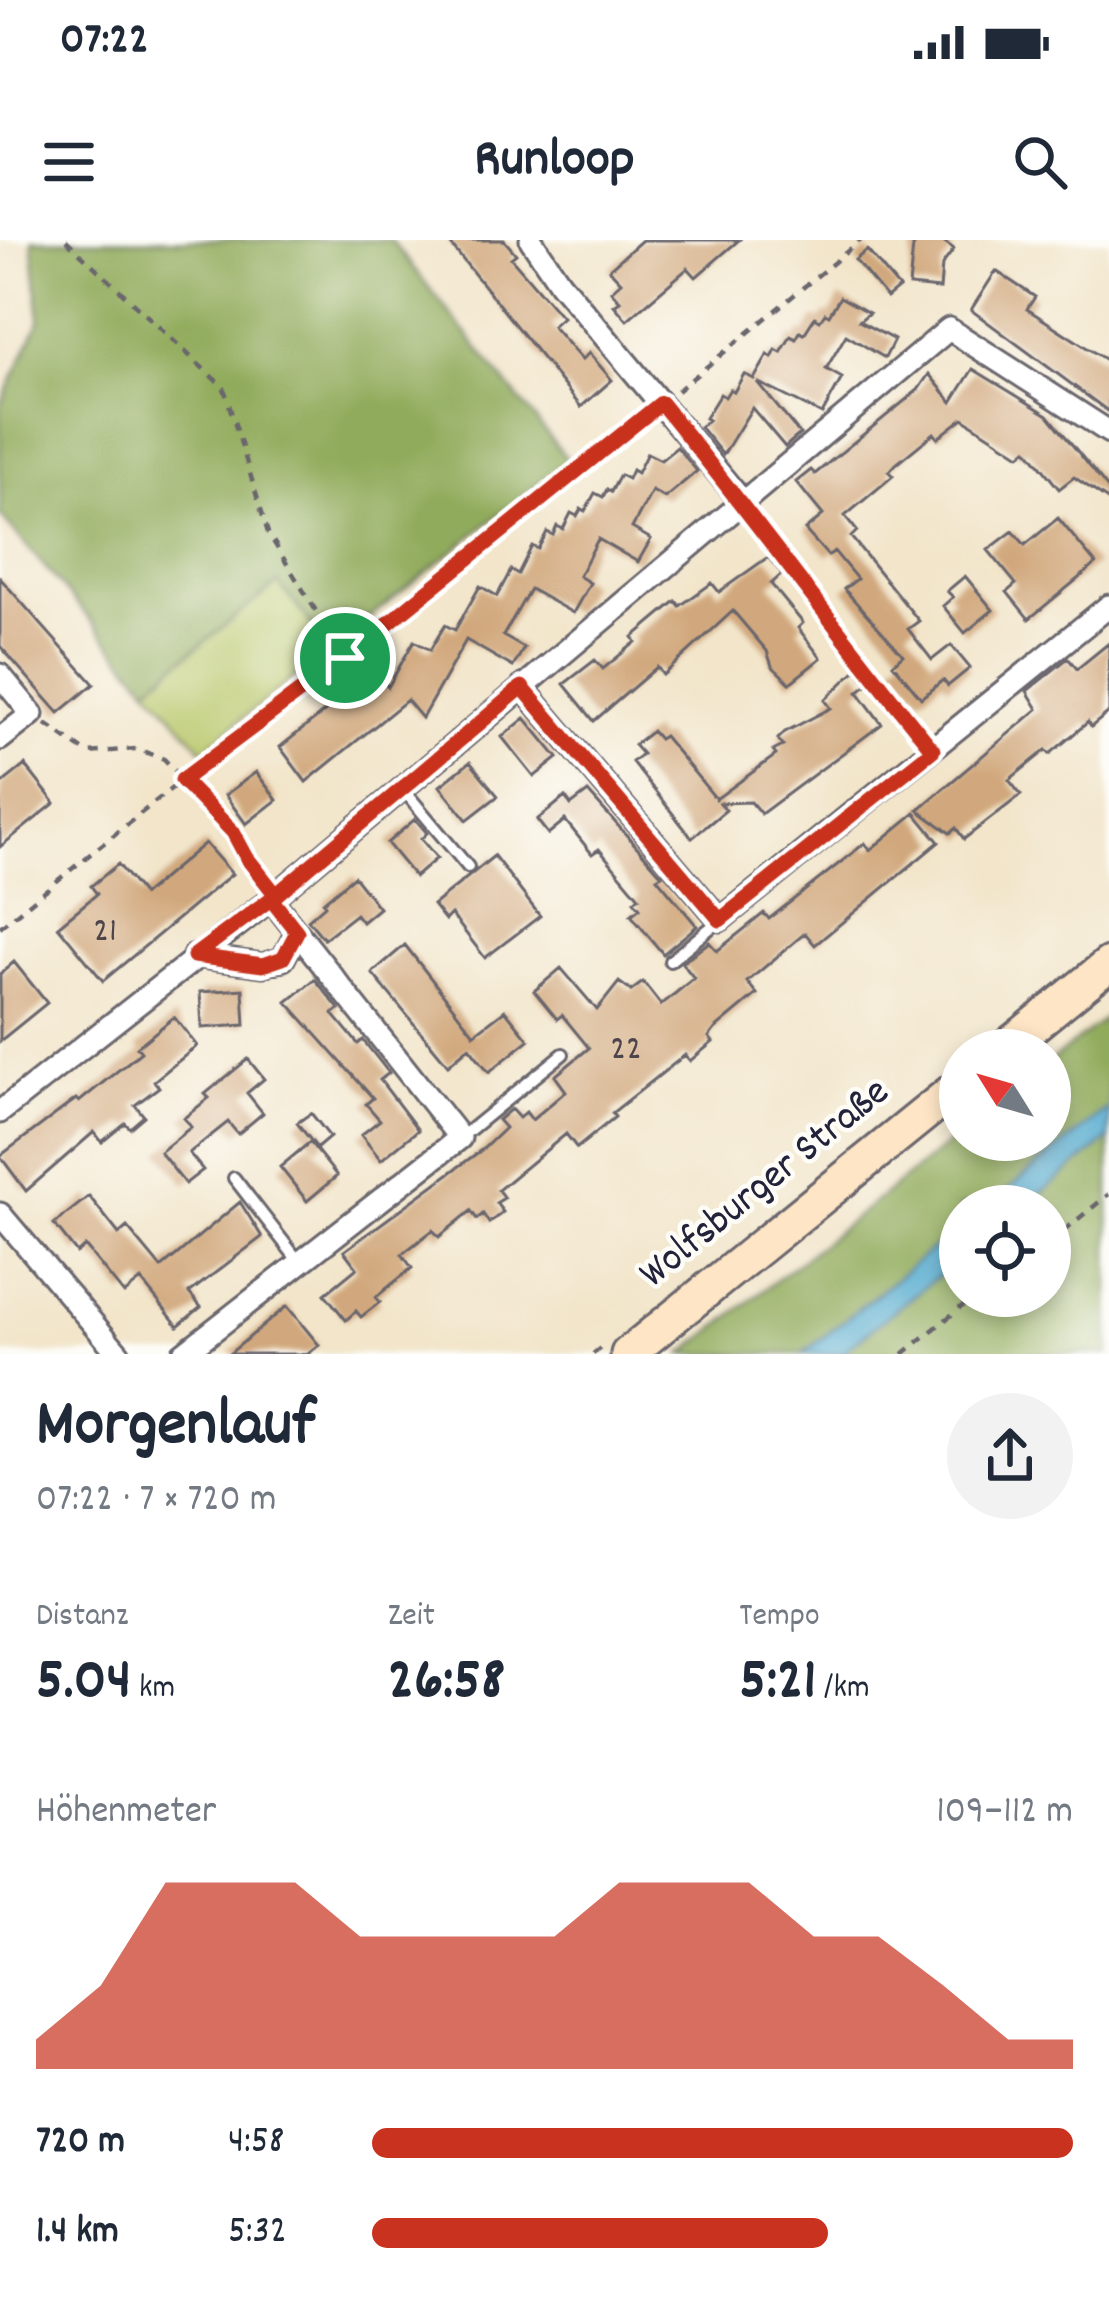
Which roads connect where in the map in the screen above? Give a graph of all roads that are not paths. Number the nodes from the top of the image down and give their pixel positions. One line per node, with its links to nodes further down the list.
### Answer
1 (531, 240): 3 (street)
2 (1109, 432): 3 (street)
3 (741, 500): 6 (street); 8 (lane)
4 (1109, 606): 8 (street)
5 (0, 675): 7 (street)
6 (522, 687): 9 (street); 12 (street)
7 (0, 739)
8 (933, 750): 12 (street)
9 (402, 788): 10 (lane); 11 (street)
10 (468, 867)
11 (273, 897): 13 (street); 14 (street)
12 (720, 920): 15 (lane)
13 (297, 932): 14 (street); 21 (street)
14 (194, 956): 20 (street)
15 (670, 961)
16 (1109, 964): 17 (street)
17 (1029, 1029)
18 (563, 1054): 21 (lane)
19 (939, 1102): 27 (street, Wolfsburger Straße)
20 (0, 1112)
21 (460, 1138): 24 (street)
22 (234, 1178): 24 (lane)
23 (0, 1214): 25 (street)
24 (300, 1263): 26 (street)
25 (118, 1354)
26 (183, 1354)
27 (628, 1354)

